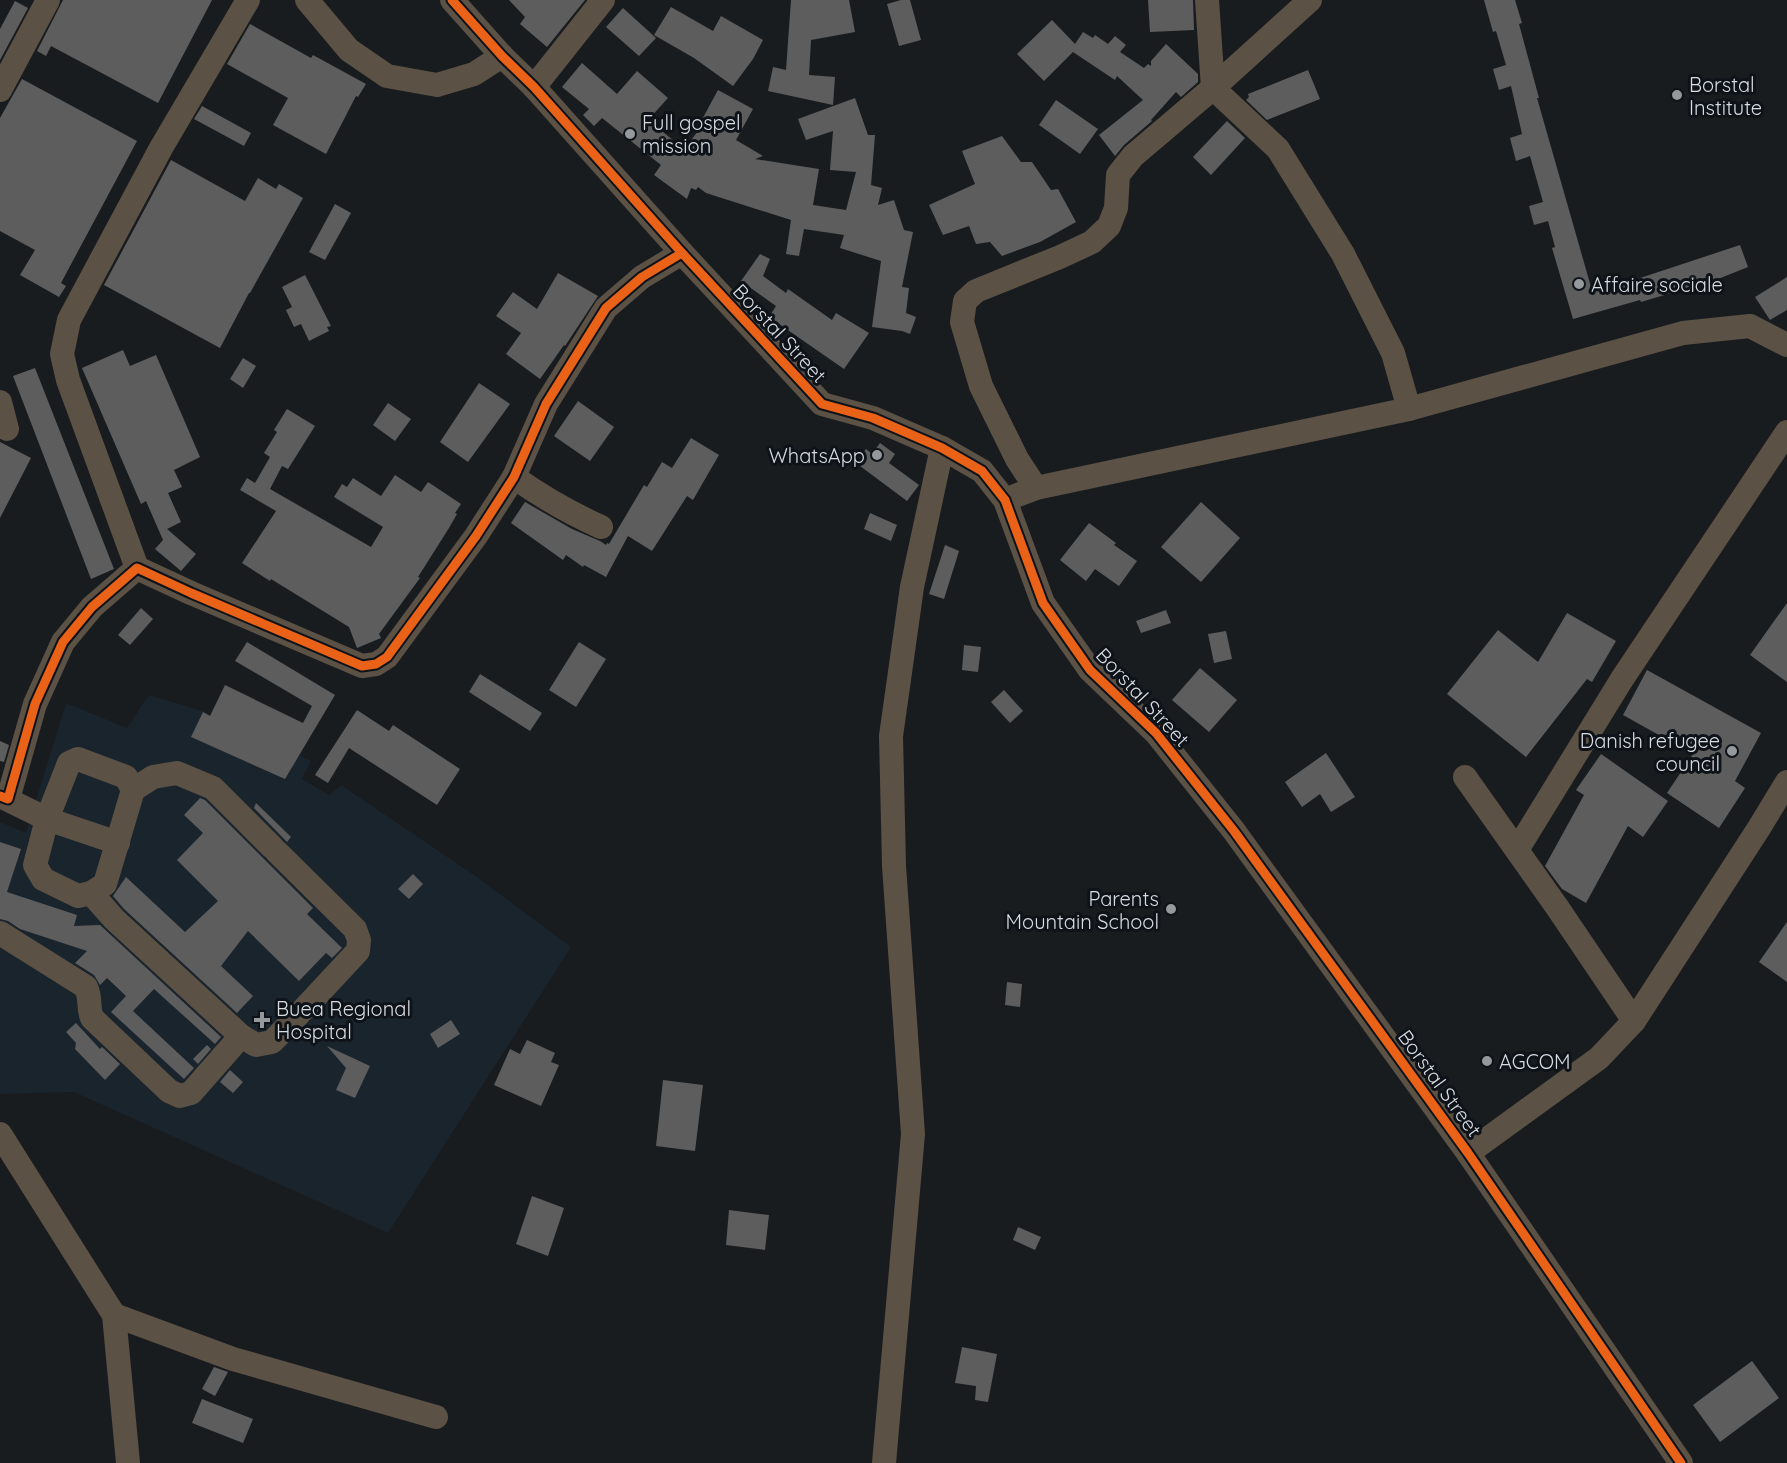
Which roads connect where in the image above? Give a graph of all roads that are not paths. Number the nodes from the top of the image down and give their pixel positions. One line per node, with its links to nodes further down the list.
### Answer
1 (48, 0): 11 (street)
2 (248, 0): 23 (street)
3 (307, 0): 8 (street)
4 (452, 0): 8 (street, Borstal Street)
5 (603, 0): 9 (street)
6 (1207, 0): 10 (street)
7 (1310, 0): 10 (street)
8 (502, 56): 9 (street, Borstal Street)
9 (534, 87): 12 (street, Borstal Street)
10 (1213, 88): 15 (street); 20 (street)
11 (0, 90)
12 (682, 253): 18 (street, Borstal Street); 19 (street)
13 (1787, 345): 15 (street)
14 (0, 402): 16 (street)
15 (1409, 409): 20 (street)
16 (7, 429)
17 (1787, 432): 30 (street)
18 (942, 447): 21 (street, Borstal Street); 40 (street)
19 (514, 477): 22 (street); 23 (street)
20 (1036, 488): 21 (street)
21 (1005, 500): 36 (street, Borstal Street)
22 (601, 527)
23 (137, 568): 27 (street)
24 (1465, 777): 30 (street)
25 (1787, 782): 33 (street)
26 (133, 790): 28 (street); 29 (street); 34 (street)
27 (4, 797): 28 (street)
28 (47, 819): 29 (street); 31 (street)
29 (118, 843): 31 (street)
30 (1517, 850): 33 (street)
31 (91, 893): 34 (street)
32 (0, 933): 34 (street)
33 (1634, 1022): 36 (street)
34 (240, 1036)
35 (0, 1134): 37 (street)
36 (1468, 1153): 41 (street, Borstal Street)
37 (114, 1314): 38 (street); 39 (street)
38 (436, 1417)
39 (128, 1463)
40 (884, 1463)
41 (1681, 1463)

